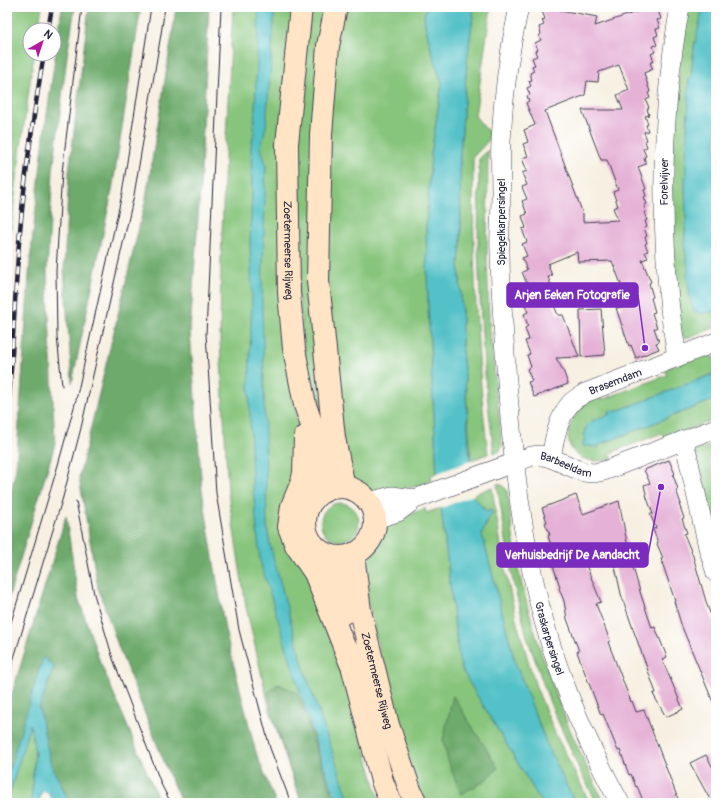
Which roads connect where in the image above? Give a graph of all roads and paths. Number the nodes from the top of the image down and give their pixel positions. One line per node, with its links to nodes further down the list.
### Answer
1 (301, 7): 7 (main road, Zoetermeerse Rijweg)
2 (336, 7): 12 (main road)
3 (519, 7): 11 (street, Spiegelkarpersingel)
4 (680, 7): 6 (street, Forelvijver)
5 (716, 342): 6 (street, Brasemdam)
6 (677, 357): 10 (street, Brasemdam)
7 (305, 405): 12 (main road, Zoetermeerse Rijweg); 17 (main road)
8 (716, 428): 9 (street, Barbeeldam)
9 (684, 440): 10 (street, Barbeeldam); 16 (street)
10 (552, 458): 11 (street, Barbeeldam)
11 (514, 462): 13 (street, Barbeeldam); 20 (street, Graskarpersingel)
12 (334, 489): 13 (main road); 15 (main road)
13 (372, 510): 14 (main road)
14 (353, 554): 15 (main road); 19 (main road, Zoetermeerse Rijweg)
15 (331, 556): 17 (main road, Zoetermeerse Rijweg)
16 (716, 573)
17 (351, 664): 18 (main road, Zoetermeerse Rijweg)
18 (391, 803)
19 (416, 803)
20 (620, 803)

